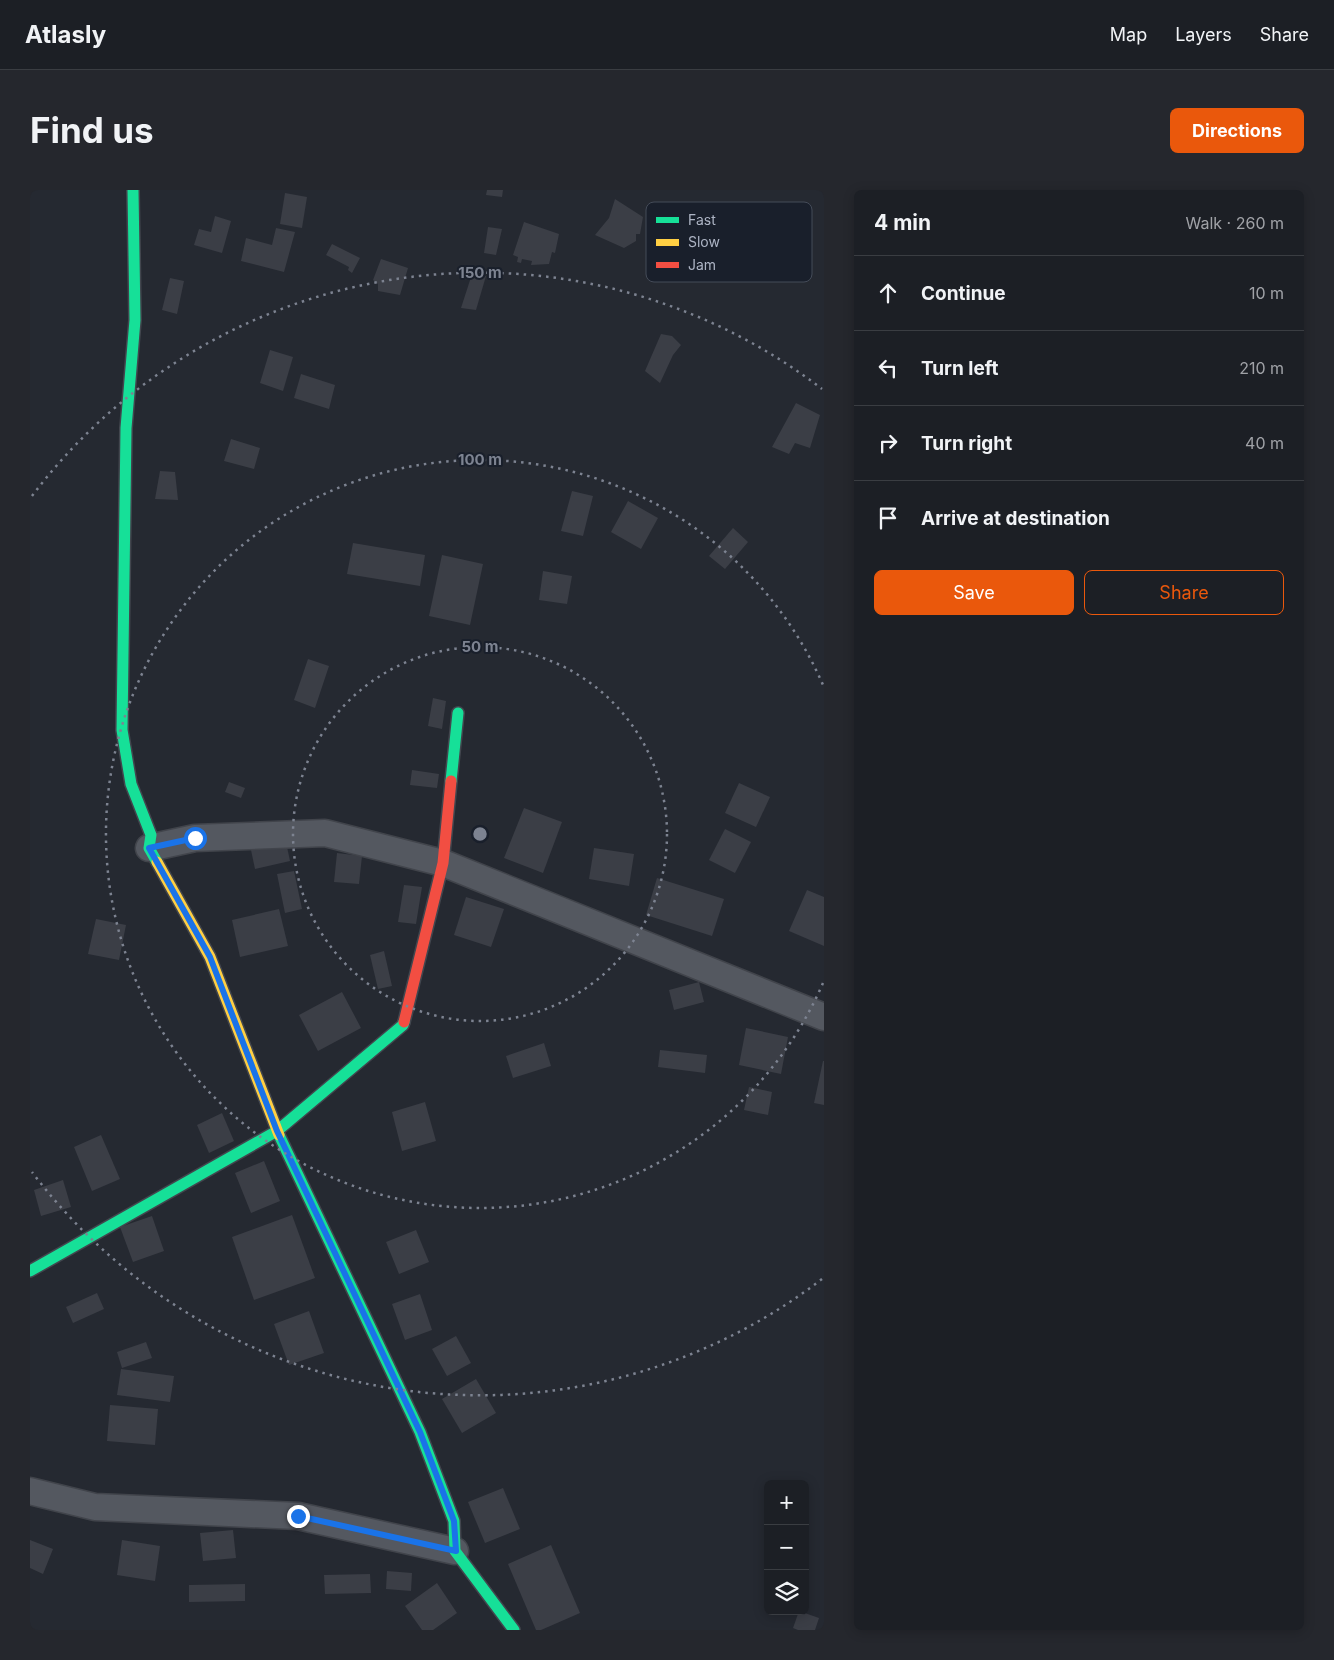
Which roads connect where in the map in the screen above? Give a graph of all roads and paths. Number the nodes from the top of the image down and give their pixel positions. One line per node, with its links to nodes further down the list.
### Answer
1 (133, 190): 3 (street)
2 (458, 713): 4 (street)
3 (149, 848): 4 (street); 6 (street)
4 (443, 863): 5 (street); 6 (street)
5 (824, 1018)
6 (277, 1131): 7 (street); 9 (street)
7 (30, 1271)
8 (30, 1491): 9 (street)
9 (456, 1551): 10 (street)
10 (514, 1630)

